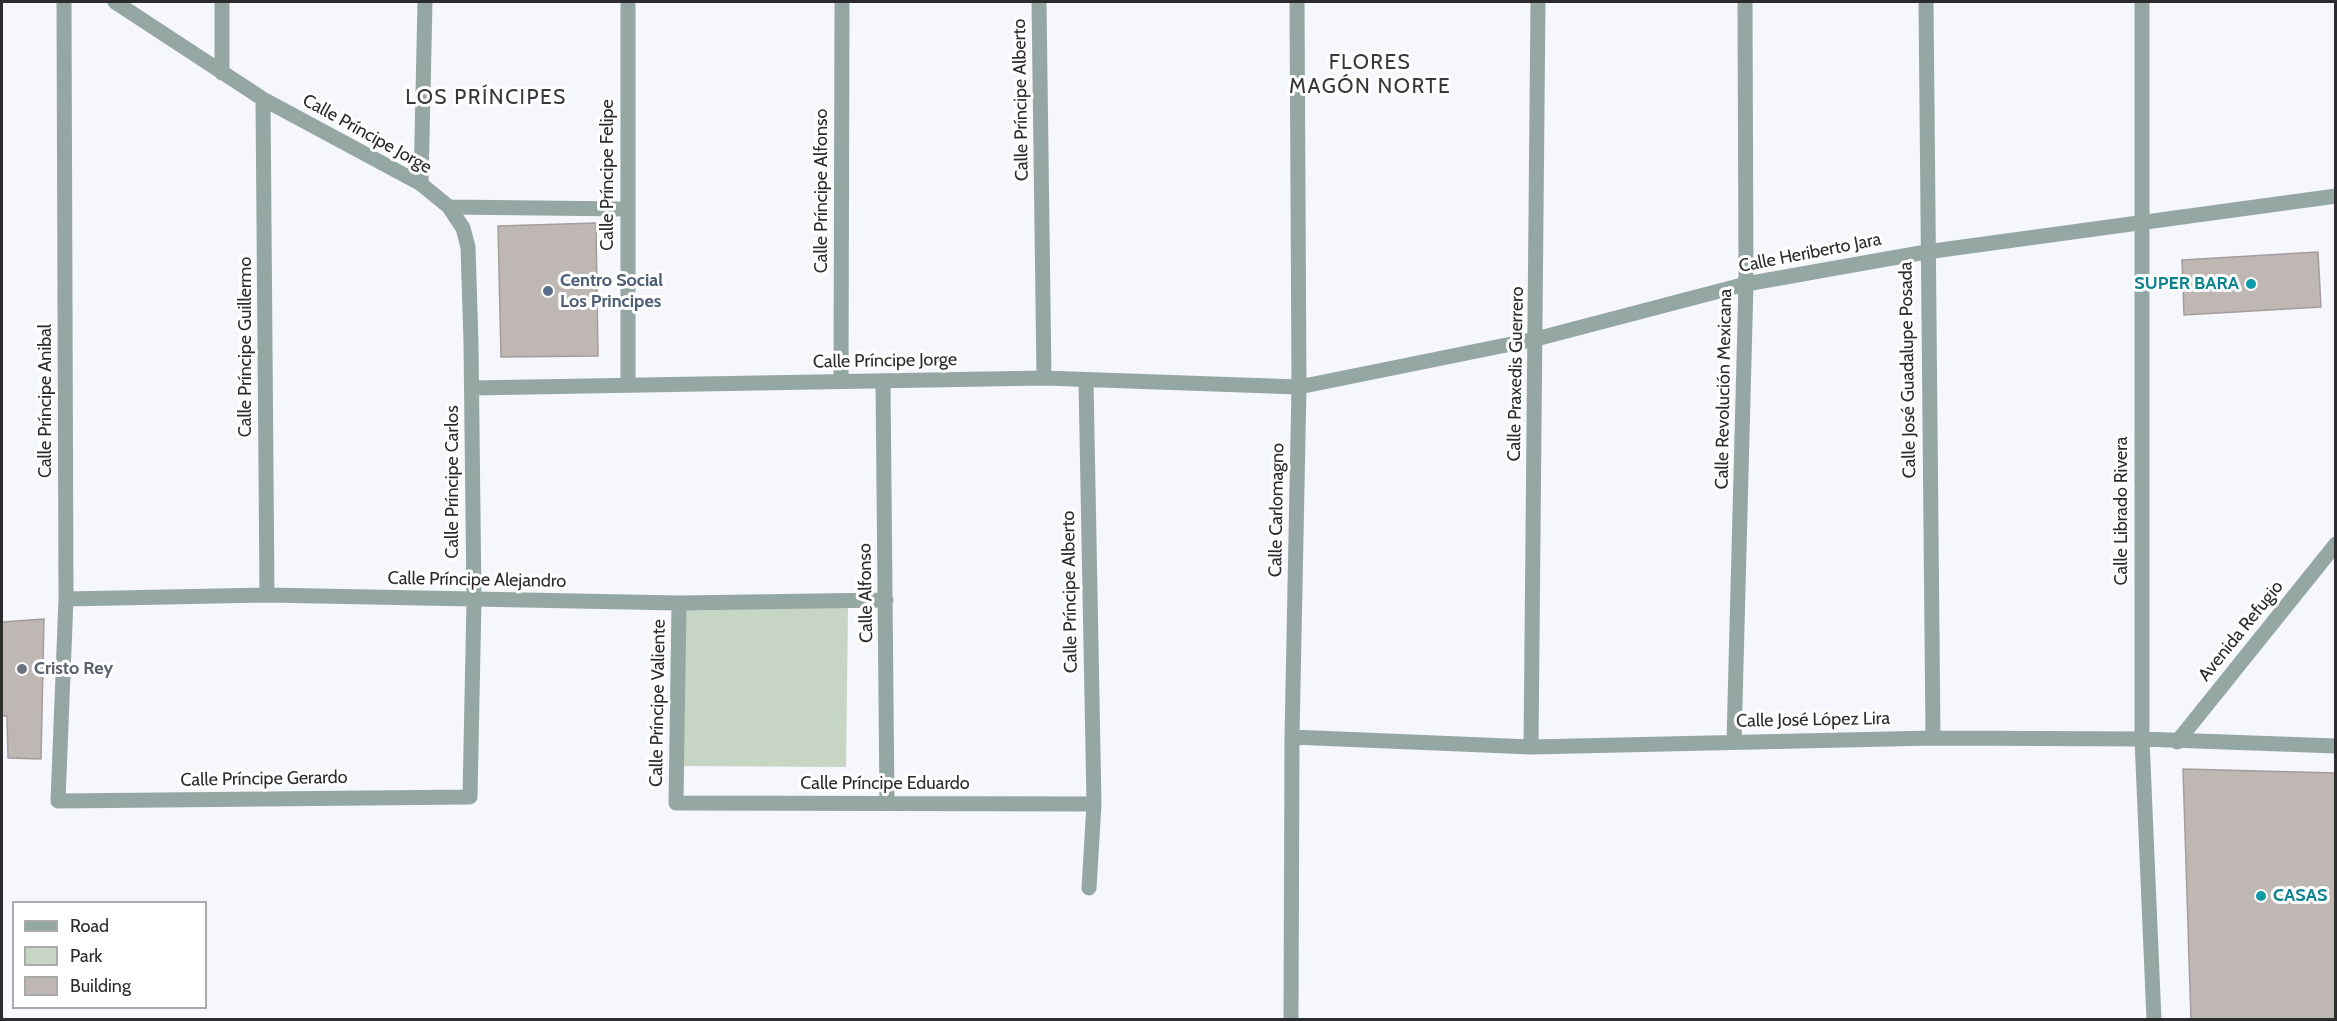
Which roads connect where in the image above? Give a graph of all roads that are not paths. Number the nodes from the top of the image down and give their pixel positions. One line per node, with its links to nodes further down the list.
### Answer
1 (64, 2): 32 (street, Calle Príncipe Anibal)
2 (115, 2): 13 (street, Calle Príncipe Jorge)
3 (222, 2): 13 (street)
4 (425, 2): 15 (street)
5 (628, 2): 18 (street, Calle Príncipe Felipe)
6 (842, 2): 24 (street, Calle Príncipe Alfonso)
7 (1040, 2): 23 (street, Calle Príncipe Alberto)
8 (1297, 2): 28 (street, Calle Carlomagno)
9 (1538, 2): 22 (street, Calle Praxedis Guerrero)
10 (1745, 2): 21 (street, Calle Revolución Mexicana)
11 (1926, 2): 20 (street, Calle José Guadalupe Posada)
12 (2142, 2): 19 (street, Calle Librado Rivera)
13 (222, 73): 14 (street, Calle Príncipe Jorge)
14 (263, 99): 15 (street, Calle Príncipe Jorge); 31 (street, Calle Príncipe Guillermo)
15 (421, 184): 17 (street, Calle Príncipe Jorge)
16 (2336, 196): 19 (street, Calle Heriberto Jara)
17 (449, 207): 18 (street); 29 (street, Calle Príncipe Carlos)
18 (627, 209): 27 (street, Calle Príncipe Felipe)
19 (2141, 222): 20 (street, Calle Heriberto Jara); 38 (street, Calle Librado Rivera)
20 (1926, 252): 21 (street, Calle Heriberto Jara); 37 (street, Calle José Guadalupe Posada)
21 (1746, 284): 22 (street, Calle Heriberto Jara); 39 (street, Calle Revolución Mexicana)
22 (1536, 339): 28 (street, Calle Heriberto Jara); 42 (street, Calle Praxedis Guerrero)
23 (1044, 378): 25 (street, Calle Príncipe Jorge); 26 (street, Calle Príncipe Jorge)
24 (841, 381): 25 (street, Calle Príncipe Jorge); 27 (street, Calle Príncipe Jorge)
25 (883, 381): 34 (street, Calle Alfonso)
26 (1086, 381): 28 (street, Calle Príncipe Jorge); 47 (street, Calle Príncipe Alberto)
27 (627, 385): 29 (street, Calle Príncipe Jorge)
28 (1299, 387): 36 (street, Calle Carlomagno)
29 (472, 388): 33 (street, Calle Príncipe Carlos)
30 (2336, 544): 40 (street, Avenida Refugio)
31 (267, 595): 32 (street, Calle Príncipe Alejandro); 33 (street, Calle Príncipe Alejandro)
32 (66, 599): 44 (street, Calle Príncipe Anibal)
33 (474, 600): 35 (street, Calle Príncipe Alejandro); 43 (street, Calle Príncipe Carlos)
34 (886, 600): 35 (street, Calle Príncipe Alejandro); 46 (street, Calle Alfonso)
35 (679, 603): 45 (street, Calle Príncipe Valiente)
36 (1292, 737): 42 (street, Calle José López Lira); 49 (street, Calle Carlomagno)
37 (1933, 738): 38 (street, Calle José López Lira); 39 (street, Calle José López Lira)
38 (2142, 739): 40 (street, Calle José López Lira); 50 (street, Calle Librado Rivera)
39 (1734, 741): 42 (street, Calle José López Lira)
40 (2177, 742): 41 (street, Calle José López Lira)
41 (2336, 746)
42 (1531, 747)
43 (470, 797): 44 (street, Calle Príncipe Gerardo)
44 (58, 801)
45 (676, 803): 46 (street, Calle Príncipe Eduardo)
46 (887, 804): 47 (street, Calle Príncipe Eduardo)
47 (1094, 804): 48 (street, Calle Príncipe Alberto)
48 (1089, 888)
49 (1291, 1020)
50 (2154, 1020)

